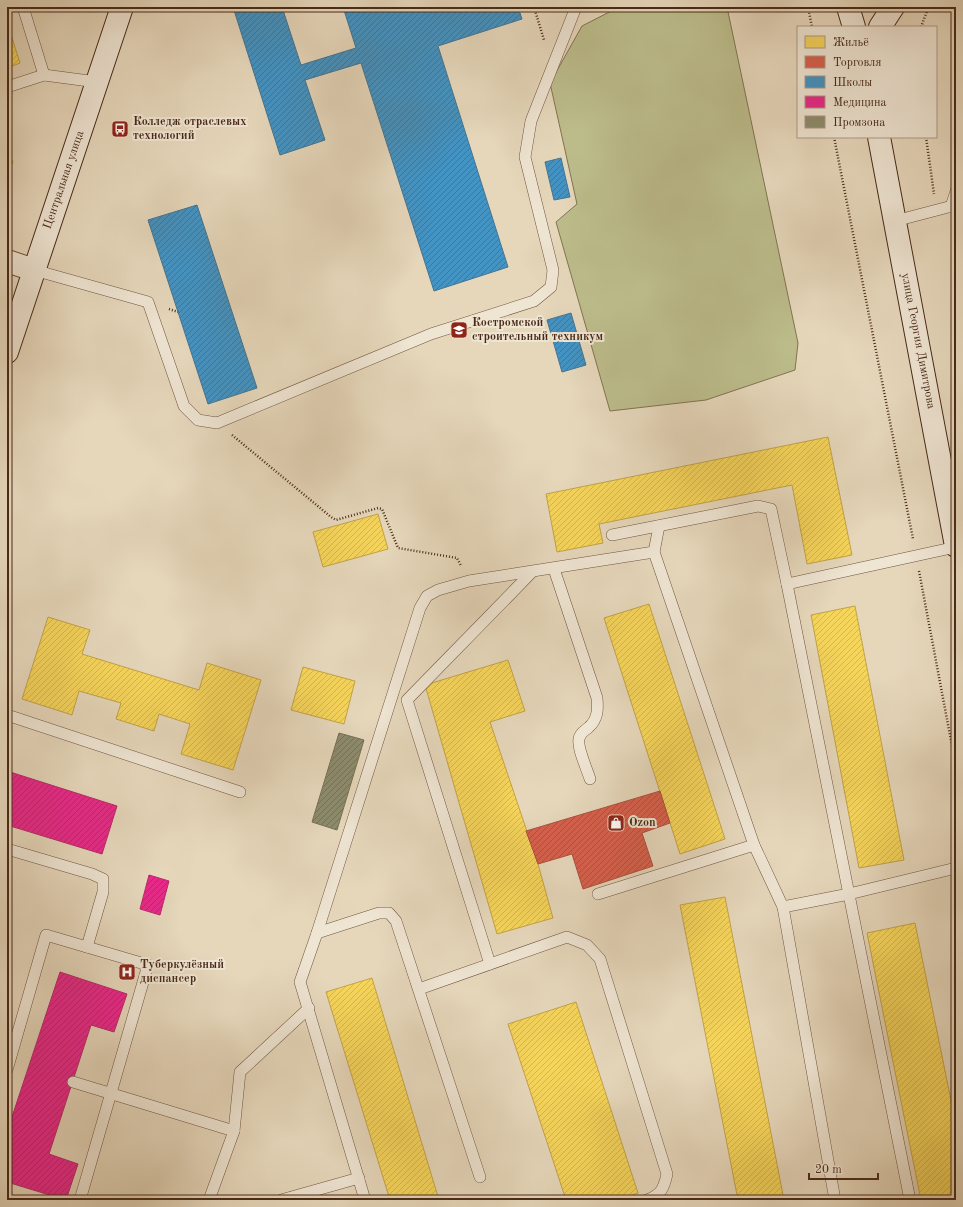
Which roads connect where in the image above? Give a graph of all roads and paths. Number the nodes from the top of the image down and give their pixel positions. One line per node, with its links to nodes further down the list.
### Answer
1 (23, 7): 14 (lane)
2 (122, 7): 15 (main road, Центральная улица)
3 (534, 7): 13 (path)
4 (576, 7): 13 (lane)
5 (808, 7): 9 (path)
6 (848, 7): 10 (main road)
7 (892, 7): 11 (main road)
8 (927, 11): 12 (path)
9 (812, 26)
10 (854, 26)
11 (881, 26)
12 (921, 26)
13 (552, 65): 27 (lane)
14 (44, 75): 15 (lane); 16 (lane)
15 (97, 82): 25 (main road, Центральная улица)
16 (7, 87)
17 (834, 138): 32 (path)
18 (879, 138): 23 (main road, улица Георгия Димитрова)
19 (926, 138): 22 (path)
20 (956, 191): 21 (lane)
21 (953, 206): 22 (lane)
22 (936, 210): 23 (lane)
23 (895, 221): 30 (main road, улица Георгия Димитрова)
24 (7, 261): 25 (main road)
25 (34, 270): 26 (main road, Центральная улица); 27 (lane)
26 (7, 352)
27 (217, 423): 35 (path)
28 (659, 526): 29 (lane); 31 (lane); 36 (lane)
29 (612, 535)
30 (956, 547): 32 (lane)
31 (654, 552): 33 (lane); 43 (lane)
32 (916, 556): 36 (lane); 40 (path)
33 (554, 568): 34 (lane); 41 (lane)
34 (532, 572): 35 (lane); 37 (lane)
35 (469, 581): 39 (lane)
36 (787, 584): 47 (lane)
37 (407, 700): 39 (lane); 51 (lane)
38 (7, 715): 42 (lane)
39 (385, 717): 49 (lane)
40 (956, 767)
41 (590, 779)
42 (240, 792)
43 (754, 845): 46 (lane); 48 (lane)
44 (7, 849): 50 (lane)
45 (956, 868): 47 (lane)
46 (598, 894)
47 (849, 894): 48 (lane); 66 (lane)
48 (783, 907): 65 (lane)
49 (318, 933): 52 (lane); 53 (lane)
50 (87, 947): 54 (lane); 56 (lane)
51 (490, 964): 52 (lane); 64 (lane)
52 (419, 989): 58 (lane)
53 (309, 1008): 57 (lane); 59 (lane)
54 (7, 1070)
55 (73, 1082): 56 (lane)
56 (110, 1094): 57 (lane); 60 (lane)
57 (234, 1131): 61 (lane)
58 (480, 1177)
59 (359, 1178): 62 (lane); 63 (lane)
60 (80, 1200)
61 (209, 1200)
62 (281, 1200)
63 (365, 1200)
64 (647, 1200)
65 (835, 1200)
66 (910, 1200)

